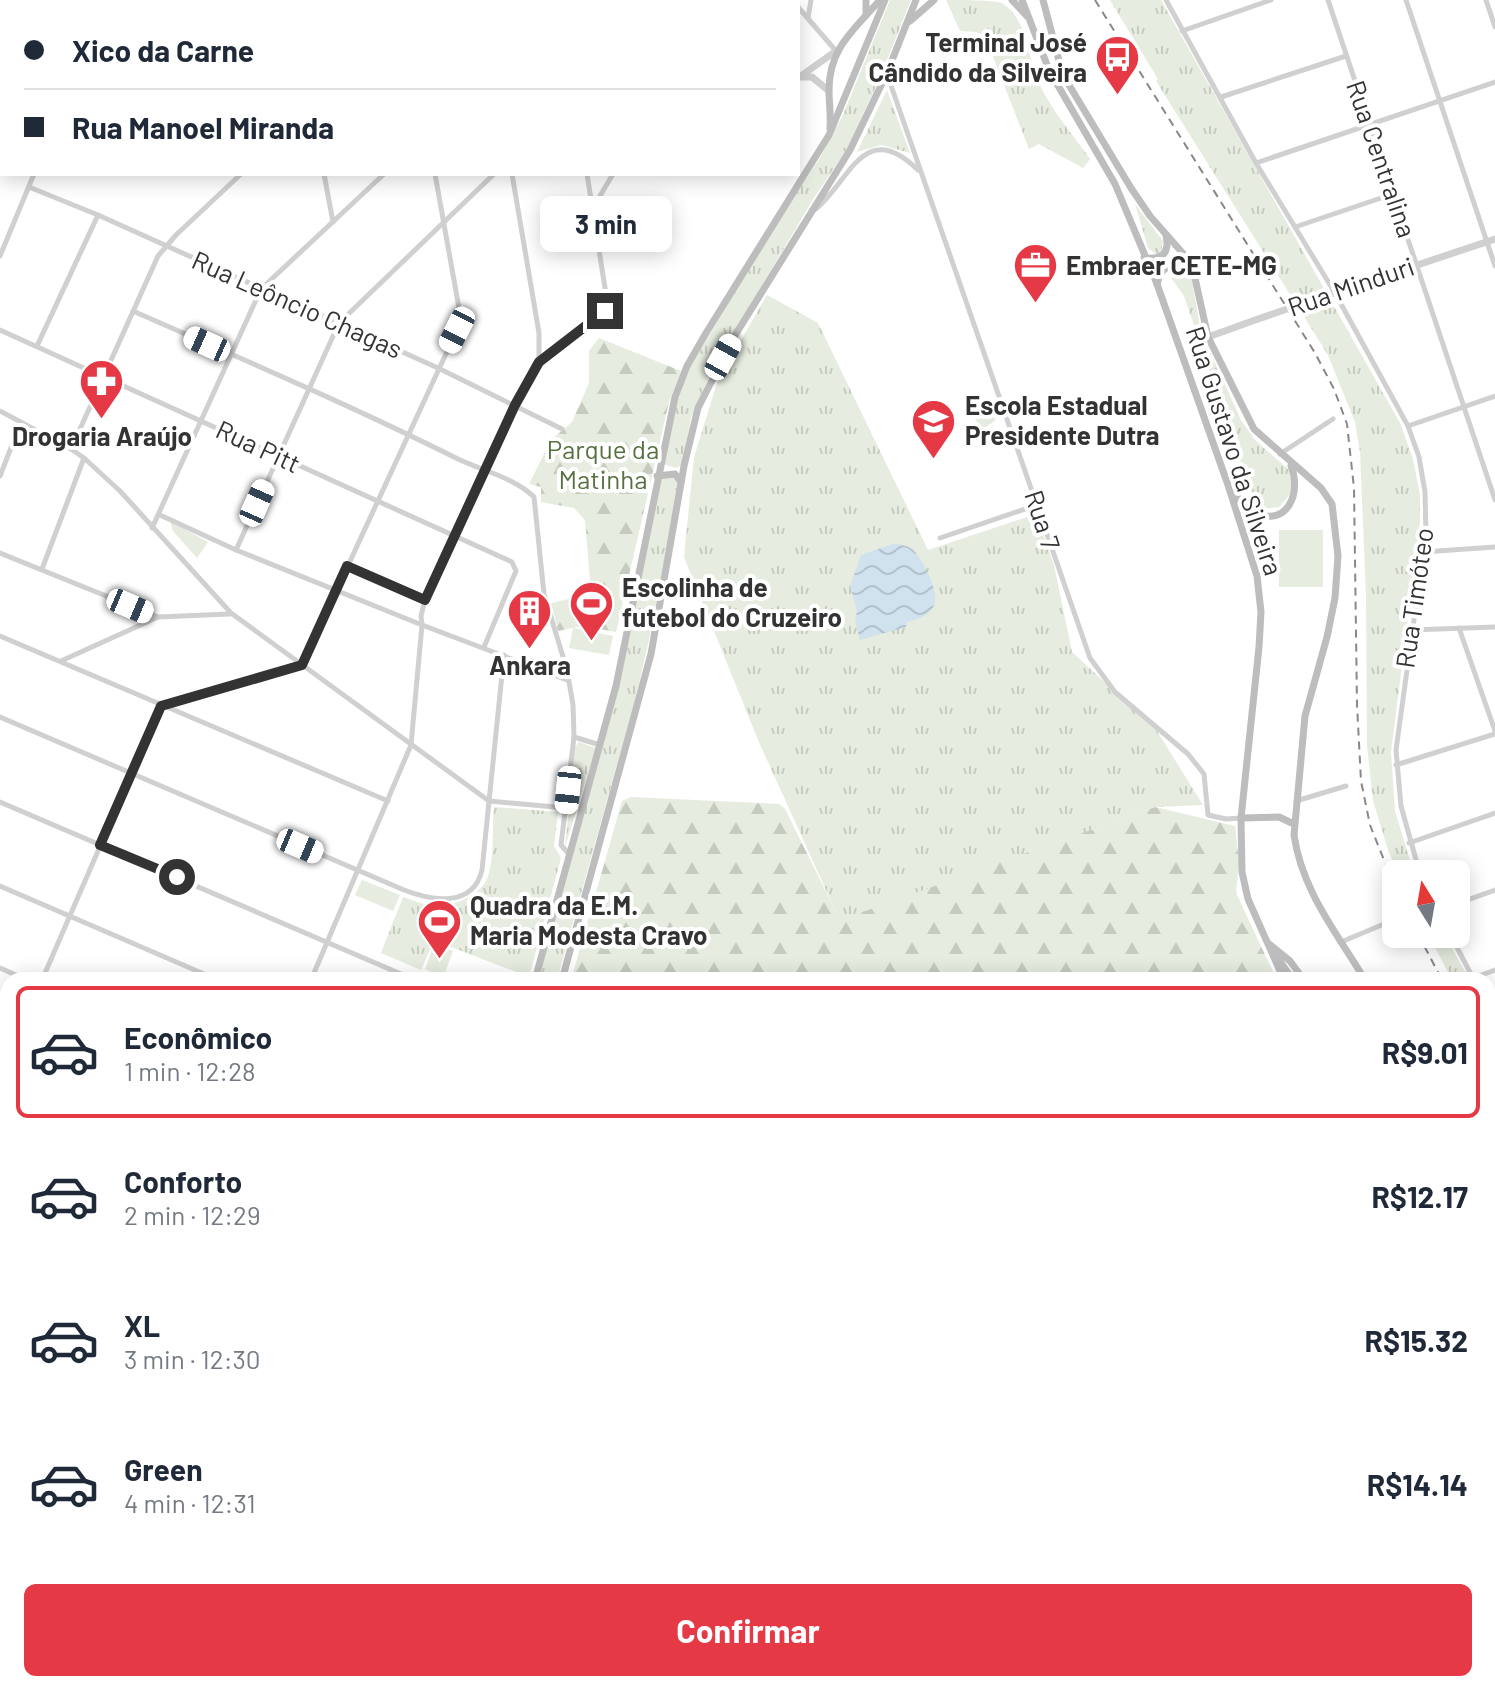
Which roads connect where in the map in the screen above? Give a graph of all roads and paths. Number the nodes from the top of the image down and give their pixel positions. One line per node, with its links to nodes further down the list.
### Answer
1 (811, 0): 17 (street)
2 (866, 0): 16 (main road)
3 (883, 0): 16 (main road); 32 (main road)
4 (916, 0): 19 (main road)
5 (934, 0): 19 (main road)
6 (1012, 0): 18 (main road)
7 (1022, 0): 18 (main road, Rua Gustavo da Silveira)
8 (1043, 0): 54 (main road)
9 (1166, 0): 21 (street, Rua Timóteo)
10 (1271, 0): 14 (street)
11 (1328, 0): 23 (street, Rua Centralina)
12 (1406, 0): 30 (street)
13 (1486, 0): 20 (street)
14 (1251, 3): 21 (street)
15 (800, 9): 17 (street)
16 (866, 17): 22 (main road)
17 (808, 19): 22 (street)
18 (1032, 22): 58 (main road, Rua Gustavo da Silveira)
19 (906, 25): 24 (main road)
20 (1495, 27)
21 (1182, 31): 29 (street, Rua Timóteo)
22 (836, 51): 25 (street); 28 (main road)
23 (1346, 56): 29 (street); 31 (street, Rua Centralina)
24 (887, 73): 33 (street, Rua 7); 49 (main road)
25 (800, 77)
26 (800, 78): 28 (street)
27 (1495, 82): 30 (street)
28 (829, 91): 32 (main road)
29 (1221, 97): 35 (street, Rua Timóteo)
30 (1439, 101): 31 (street); 55 (street)
31 (1368, 125): 35 (street); 47 (street, Rua Centralina)
32 (829, 135): 89 (main road)
33 (914, 153): 34 (street); 36 (street, Rua 7)
34 (903, 157): 36 (street, Rua 7); 49 (street)
35 (1256, 163): 53 (street, Rua Timóteo)
36 (920, 172): 99 (street, Rua 7)
37 (33, 176): 46 (street)
38 (239, 176): 56 (street)
39 (324, 176): 51 (street)
40 (382, 176): 51 (street)
41 (435, 176): 52 (street)
42 (492, 176): 52 (street)
43 (512, 176): 71 (street)
44 (587, 176): 48 (street)
45 (612, 176): 48 (street)
46 (29, 187): 50 (street, Rua Leôncio Chagas); 57 (street)
47 (1393, 194): 53 (street); 59 (street, Rua Centralina)
48 (593, 207): 71 (street)
49 (815, 209): 91 (main road)
50 (98, 215): 56 (street, Rua Leôncio Chagas); 69 (street)
51 (333, 222): 63 (street)
52 (444, 223): 66 (street); 72 (street)
53 (1295, 227): 64 (street, Rua Timóteo)
54 (1166, 234): 58 (main road); 61 (main road)
55 (1491, 240): 59 (street, Rua Minduri); 60 (street)
56 (166, 246): 63 (street, Rua Leôncio Chagas); 65 (street)
57 (0, 256)
58 (1144, 258): 62 (main road, Rua Gustavo da Silveira)
59 (1416, 265): 64 (street, Rua Minduri); 77 (street, Rua Centralina)
60 (1495, 266)
61 (1193, 269): 62 (main road); 68 (main road)
62 (1157, 284): 96 (main road, Rua Gustavo da Silveira)
63 (261, 289): 66 (street, Rua Leôncio Chagas); 70 (street)
64 (1331, 294): 68 (street, Rua Minduri, bridge); 82 (street, Rua Timóteo)
65 (133, 311): 70 (street); 73 (street)
66 (339, 323): 72 (street, Rua Leôncio Chagas); 74 (street)
67 (0, 330): 69 (street, Rua Pitt)
68 (1208, 337): 86 (main road)
69 (37, 346): 73 (street, Rua Pitt)
70 (231, 355): 74 (street); 80 (street)
71 (539, 362): 76 (street)
72 (438, 368): 76 (street, Rua Leôncio Chagas); 84 (street)
73 (103, 378): 80 (street, Rua Pitt); 85 (street)
74 (308, 390): 84 (street); 87 (street)
75 (1495, 396): 77 (street)
76 (515, 405): 83 (street, Rua Leôncio Chagas); 92 (street)
77 (1462, 407): 82 (street); 97 (street, Rua Centralina)
78 (0, 411): 81 (street)
79 (1333, 419): 86 (street)
80 (202, 421): 87 (street, Rua Pitt); 100 (street)
81 (21, 422): 85 (street); 93 (street)
82 (1408, 426): 106 (street, Rua Timóteo)
83 (562, 429)
84 (407, 434): 92 (street); 98 (street)
85 (71, 449): 88 (street)
86 (1279, 454): 90 (main road)
87 (279, 456): 98 (street, Rua Pitt); 105 (street)
88 (84, 458): 101 (street); 109 (street)
89 (660, 461): 91 (main road); 94 (main road)
90 (1289, 461): 96 (main road); 136 (main road)
91 (684, 466): 95 (main road)
92 (485, 472): 102 (street); 123 (street)
93 (0, 476)
94 (657, 476): 95 (main road); 129 (main road)
95 (681, 482): 162 (main road)
96 (1228, 485): 139 (main road, Rua Gustavo da Silveira)
97 (1495, 500)
98 (376, 502): 102 (street, Rua Pitt); 108 (street)
99 (1037, 505): 103 (street); 140 (street, Rua 7)
100 (160, 515): 101 (street); 105 (street)
101 (152, 528): 112 (street)
102 (455, 537): 111 (street); 119 (street, Rua Pitt)
103 (940, 538)
104 (1495, 547): 106 (street)
105 (236, 550): 110 (street)
106 (1423, 552): 117 (street, Rua Timóteo)
107 (0, 553): 109 (street)
108 (347, 566): 110 (street); 111 (street)
109 (42, 569): 113 (street)
110 (335, 590): 114 (street); 122 (street)
111 (425, 600): 114 (street)
112 (231, 613): 113 (street); 122 (street)
113 (158, 617): 121 (street)
114 (422, 625): 119 (street); 128 (street)
115 (1495, 627): 116 (street)
116 (1459, 628): 117 (street); 126 (street)
117 (1411, 630): 130 (street, Rua Timóteo)
118 (0, 636): 121 (street)
119 (484, 647): 120 (street)
120 (504, 655): 123 (street); 134 (street)
121 (60, 661): 124 (street)
122 (302, 665): 124 (street); 128 (street)
123 (567, 680): 127 (street)
124 (161, 706): 131 (street); 133 (street)
125 (0, 717): 131 (street)
126 (1495, 732): 130 (street)
127 (574, 737): 129 (street); 137 (street)
128 (411, 745): 133 (street); 134 (street)
129 (600, 745): 145 (main road)
130 (1396, 765): 143 (street, Rua Timóteo)
131 (131, 773): 144 (street); 147 (street)
132 (1346, 786): 136 (street)
133 (388, 801): 147 (street)
134 (489, 801): 137 (street); 147 (street)
135 (0, 802): 144 (street)
136 (1295, 802): 141 (main road)
137 (566, 808): 145 (street)
138 (1495, 813): 143 (street)
139 (1241, 818): 140 (street); 141 (main road); 142 (main road, Rua Gustavo da Silveira)
140 (1226, 819): 142 (street, Rua 7)
141 (1294, 824): 155 (main road)
142 (1241, 833): 154 (main road, Rua Gustavo da Silveira)
143 (1409, 843): 146 (street, Rua Timóteo)
144 (100, 845): 151 (street); 153 (street)
145 (568, 853): 161 (main road)
146 (1415, 860)
147 (357, 870): 153 (street)
148 (0, 886): 151 (street)
149 (1495, 890): 150 (street)
150 (1470, 899)
151 (69, 915): 157 (street); 158 (street)
152 (1382, 925): 155 (street)
153 (326, 942): 159 (street); 160 (street)
154 (1267, 942): 163 (main road, Rua Gustavo da Silveira); 164 (main road, Rua Gustavo da Silveira); 165 (main road)
155 (1341, 942): 166 (main road)
156 (1457, 948): 167 (street)
157 (45, 972)
158 (200, 972)
159 (314, 972)
160 (396, 972)
161 (537, 972)
162 (564, 972)
163 (1280, 972)
164 (1288, 972)
165 (1298, 972)
166 (1360, 972)
167 (1470, 972)

